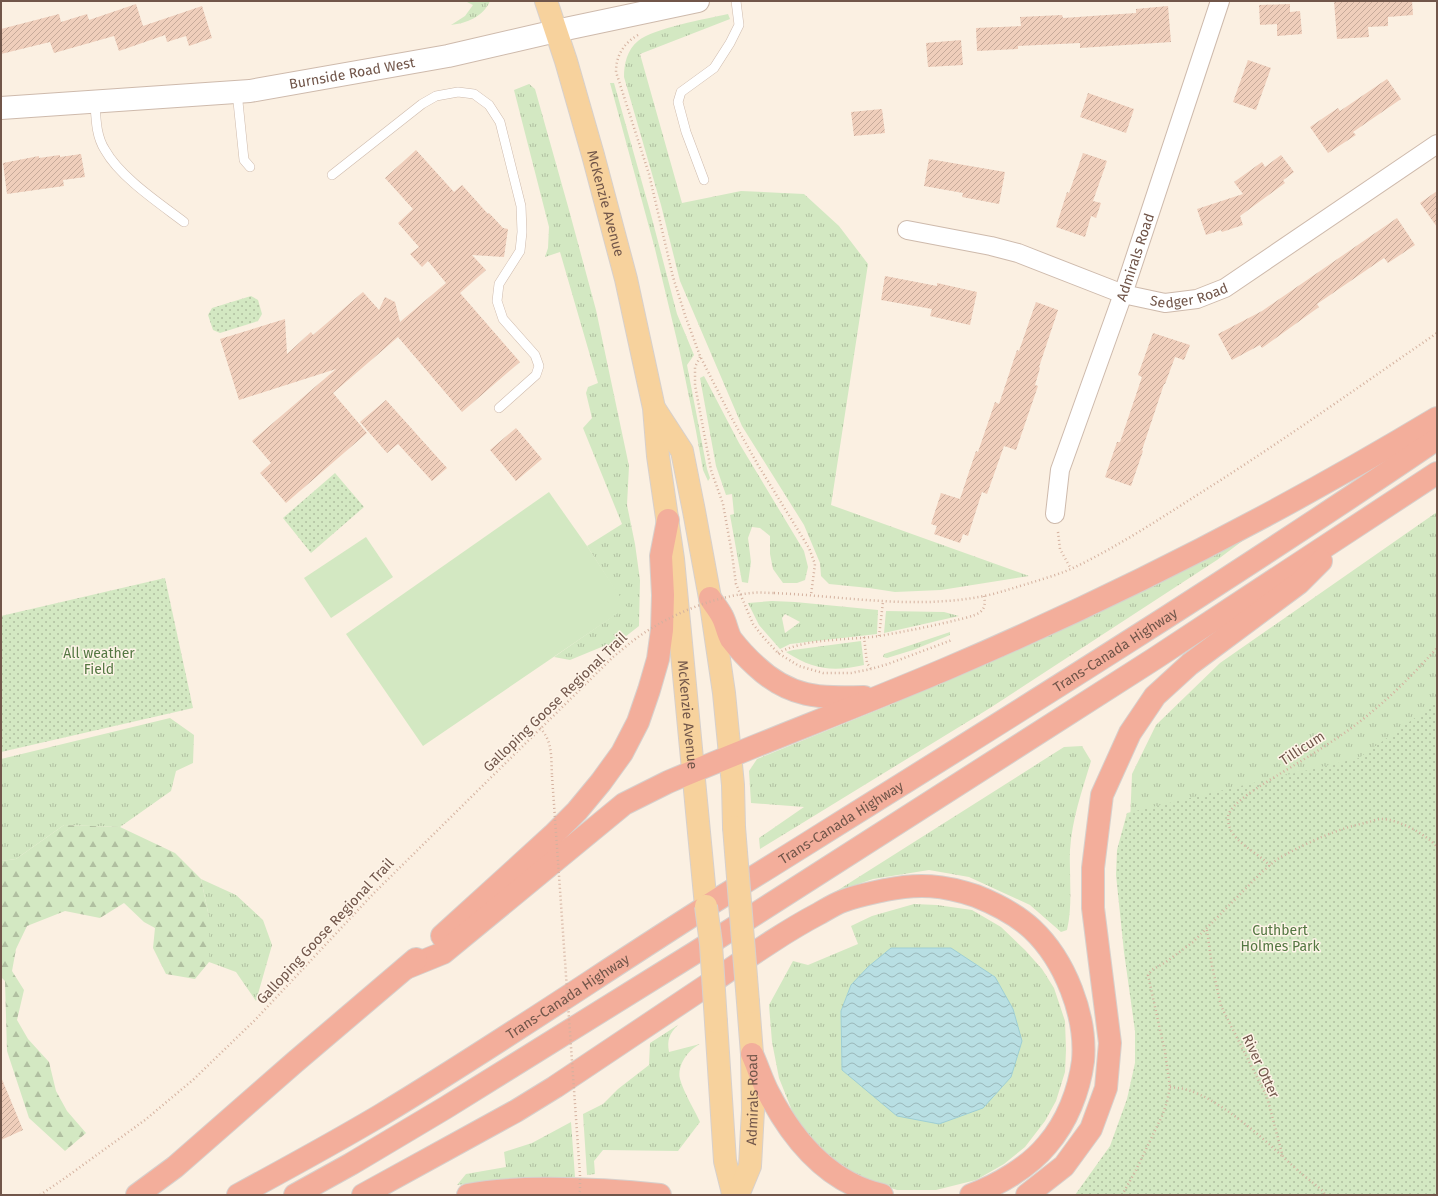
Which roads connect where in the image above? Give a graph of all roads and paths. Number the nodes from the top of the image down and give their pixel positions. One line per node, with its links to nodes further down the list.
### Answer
1 (546, 1): 5 (main road, McKenzie Avenue)
2 (698, 1): 5 (street, Burnside Road West)
3 (736, 1): 13 (lane)
4 (1220, 1): 16 (street, Admirals Road)
5 (556, 31): 7 (street, Burnside Road West); 20 (main road, McKenzie Avenue)
6 (645, 32): 18 (path)
7 (237, 92): 8 (street, Burnside Road West); 11 (lane)
8 (95, 103): 9 (street, Burnside Road West); 14 (lane)
9 (1, 108)
10 (1437, 144): 16 (street, Sedger Road)
11 (250, 167)
12 (332, 175): 19 (lane)
13 (704, 180)
14 (184, 222)
15 (907, 230): 16 (street, Sedger Road)
16 (1124, 294): 24 (street, Admirals Road)
17 (1437, 333): 28 (path, Galloping Goose Regional Trail)
18 (700, 356): 29 (path); 37 (path)
19 (499, 408)
20 (654, 408): 25 (main road, McKenzie Avenue); 31 (main road, McKenzie Avenue)
21 (1437, 418): 39 (highway)
22 (1437, 439): 55 (highway, Trans-Canada Highway)
23 (1437, 472): 26 (highway, Trans-Canada Highway)
24 (1055, 514)
25 (668, 520): 42 (main road, McKenzie Avenue); 46 (highway)
26 (1358, 526): 56 (highway, Trans-Canada Highway); 65 (highway)
27 (1060, 549): 28 (path)
28 (1071, 569): 30 (path, Galloping Goose Regional Trail)
29 (811, 595): 32 (path, Galloping Goose Regional Trail); 40 (path, Galloping Goose Regional Trail, bridge)
30 (984, 596): 32 (path, Galloping Goose Regional Trail); 33 (path)
31 (710, 598): 39 (highway); 41 (main road, McKenzie Avenue)
32 (884, 602): 33 (path)
33 (879, 636): 34 (path)
34 (864, 638): 37 (path); 38 (path)
35 (952, 640): 38 (path)
36 (1437, 648): 44 (path, Tillicum)
37 (778, 653): 38 (path)
38 (871, 669)
39 (877, 697): 41 (highway)
40 (540, 728): 53 (path, Galloping Goose Regional Trail); 59 (path, bridge)
41 (729, 756): 42 (highway); 47 (main road, McKenzie Avenue, bridge)
42 (693, 772): 46 (highway); 48 (main road, McKenzie Avenue, bridge)
43 (1437, 847): 44 (path)
44 (1270, 866): 45 (path)
45 (1207, 929): 50 (path); 51 (path, River Otter)
46 (406, 968): 54 (highway)
47 (748, 1002): 49 (main road, Admirals Road)
48 (716, 1022): 61 (main road, Admirals Road)
49 (752, 1054): 62 (main road, Admirals Road); 63 (highway)
50 (1170, 1087): 51 (path); 66 (path)
51 (1283, 1157): 67 (path)
52 (632, 1193): 58 (highway); 60 (highway)
53 (40, 1195)
54 (137, 1195)
55 (238, 1195)
56 (296, 1195)
57 (363, 1195): 64 (highway)
58 (468, 1195)
59 (578, 1195)
60 (660, 1195)
61 (733, 1195)
62 (738, 1195)
63 (882, 1195)
64 (971, 1195)
65 (1027, 1195)
66 (1122, 1195)
67 (1325, 1195)

